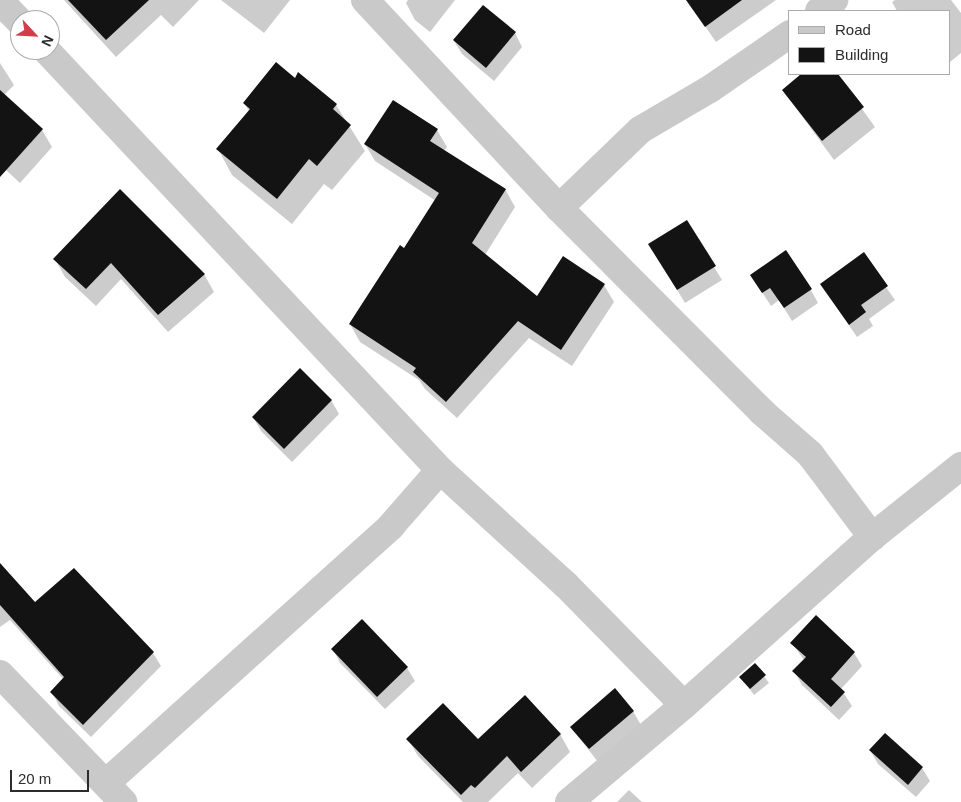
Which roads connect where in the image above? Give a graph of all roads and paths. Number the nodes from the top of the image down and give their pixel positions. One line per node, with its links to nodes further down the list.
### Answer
1 (365, 0): 6 (street)
2 (834, 0): 3 (street)
3 (820, 10)
4 (788, 36): 6 (street)
5 (55, 60): 8 (street)
6 (559, 208): 9 (street)
7 (961, 466): 9 (street)
8 (440, 470): 11 (street); 12 (street)
9 (872, 537): 11 (street)
10 (0, 674): 12 (street)
11 (684, 705): 13 (street)
12 (115, 793)
13 (569, 802)

